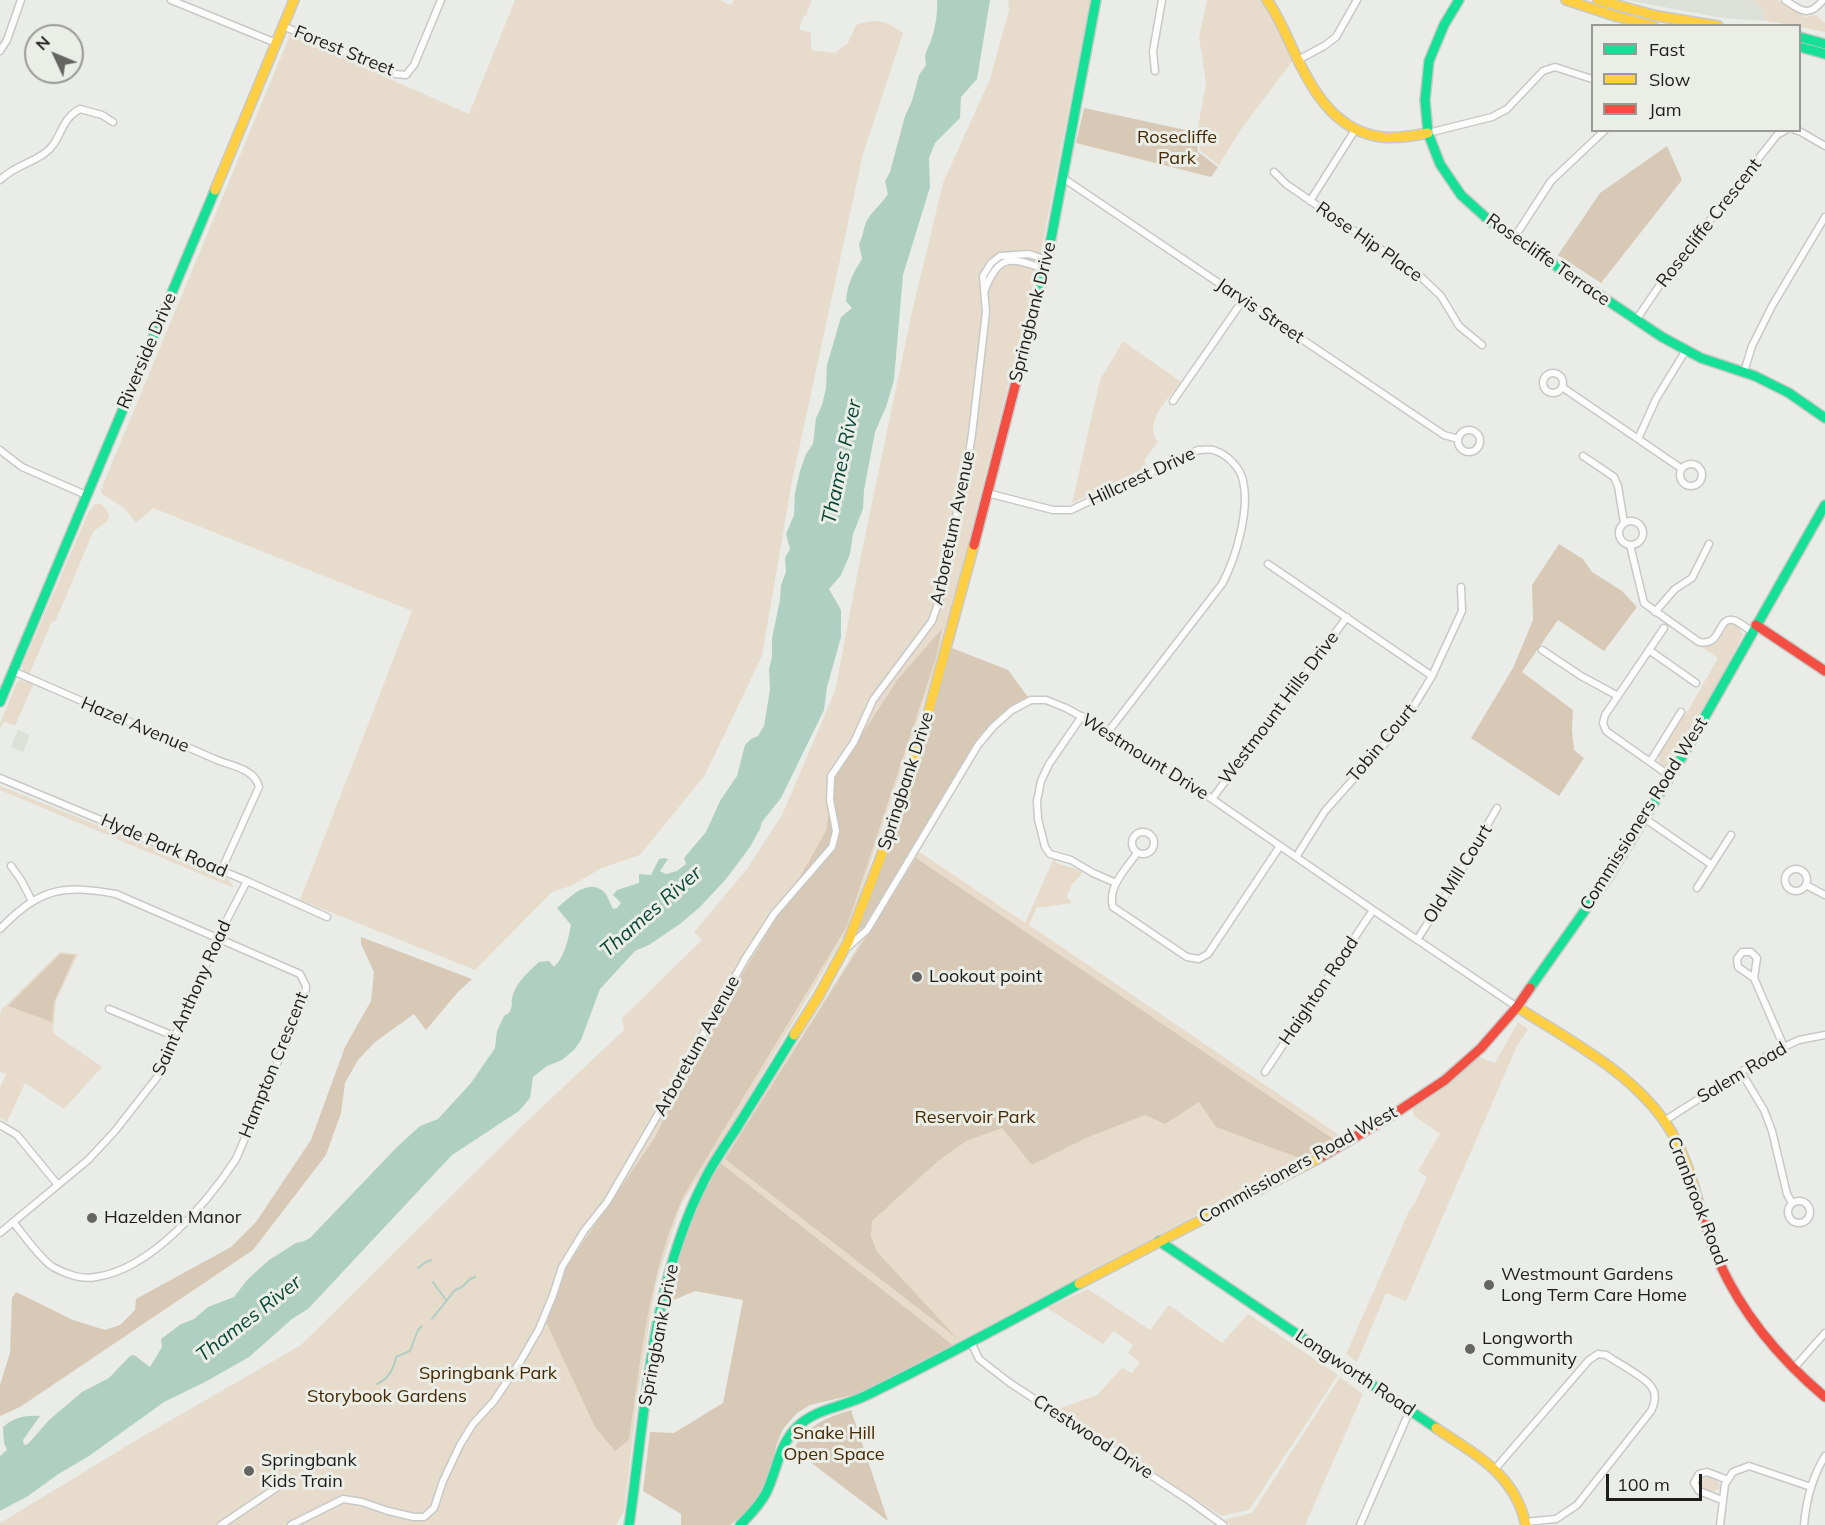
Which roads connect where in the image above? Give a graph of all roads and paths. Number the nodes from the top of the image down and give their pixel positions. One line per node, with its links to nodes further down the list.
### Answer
1 (21, 0): 21 (street)
2 (171, 0): 18 (street)
3 (294, 0): 16 (main road, Riverside Drive)
4 (441, 0): 16 (street, Forest Street)
5 (1096, 0): 34 (main road, Springbank Drive)
6 (1162, 0): 24 (street)
7 (1267, 0): 23 (main road)
8 (1357, 0): 23 (street)
9 (1459, 0): 31 (main road, Rosecliffe Terrace)
10 (1566, 0): 14 (main road)
11 (1598, 0): 15 (main road)
12 (1785, 0): 13 (street)
13 (1823, 0)
14 (1645, 24)
15 (1704, 24)
16 (283, 26): 18 (main road, Riverside Drive)
17 (1801, 37): 19 (main road)
18 (276, 43): 55 (main road, Riverside Drive)
19 (1825, 44)
20 (1801, 47): 22 (main road)
21 (0, 51)
22 (1825, 54)
23 (1298, 60): 27 (main road)
24 (1155, 71)
25 (1591, 79): 31 (street)
26 (113, 122): 35 (street)
27 (1354, 130): 31 (main road); 36 (street)
28 (1603, 132): 38 (street)
29 (1782, 132): 42 (street, Rosecliffe Crescent)
30 (1801, 132): 32 (street)
31 (1428, 133): 38 (main road, Rosecliffe Terrace)
32 (1825, 146)
33 (1274, 172): 36 (street, Rose Hip Place)
34 (1063, 178): 39 (main road, Springbank Drive); 41 (street, Jarvis Street)
35 (0, 179)
36 (1310, 201): 43 (street, Rose Hip Place)
37 (1825, 217): 45 (street)
38 (1514, 238): 42 (main road, Rosecliffe Terrace)
39 (1046, 264): 40 (street); 40 (street, Arboretum Avenue); 54 (main road, Springbank Drive)
40 (984, 293): 131 (street, Arboretum Avenue)
41 (1243, 300): 47 (street); 49 (street, Jarvis Street)
42 (1636, 320): 44 (main road, Rosecliffe Terrace)
43 (1482, 345)
44 (1686, 350): 45 (main road, Rosecliffe Terrace); 50 (street)
45 (1744, 372): 48 (main road, Rosecliffe Terrace)
46 (1562, 387): 50 (street)
47 (1173, 401)
48 (1825, 418)
49 (1458, 439)
50 (1638, 439): 53 (street)
51 (0, 450): 55 (street)
52 (1583, 456): 57 (street)
53 (1682, 469)
54 (987, 493): 76 (street, Hillcrest Drive); 101 (main road, Springbank Drive)
55 (86, 495): 69 (main road, Riverside Drive)
56 (1825, 505): 65 (main road, Commissioners Road West)
57 (1624, 523): 59 (street); 59 (street)
58 (1709, 544): 62 (street)
59 (1630, 545): 62 (street)
60 (1268, 564): 63 (street, Westmount Hills Drive)
61 (1461, 587): 70 (street, Tobin Court)
62 (1655, 612): 65 (street)
63 (1347, 617): 70 (street, Westmount Hills Drive); 80 (street, Westmount Hills Drive)
64 (1664, 628): 67 (street)
65 (1754, 628): 68 (main road); 78 (main road, Commissioners Road West)
66 (1542, 650): 72 (street)
67 (1649, 650): 71 (street); 72 (street)
68 (1825, 670)
69 (13, 671): 73 (main road, Riverside Drive); 89 (street, Hazel Avenue)
70 (1432, 676): 86 (street, Tobin Court)
71 (1696, 683)
72 (1618, 696): 77 (street)
73 (0, 702)
74 (1681, 712): 77 (street)
75 (1082, 716): 76 (street, Westmount Drive); 91 (street); 101 (street, Westmount Drive)
76 (1108, 732): 80 (street, Westmount Drive)
77 (1650, 762): 78 (street)
78 (1670, 776): 82 (main road, Commissioners Road West)
79 (0, 778): 89 (street, Hyde Park Road)
80 (1212, 799): 84 (street, Westmount Drive)
81 (1497, 808): 100 (street, Old Mill Court)
82 (1644, 818): 87 (street); 103 (main road, Commissioners Road West)
83 (1731, 835): 87 (street)
84 (1280, 846): 86 (street, Westmount Drive); 91 (street)
85 (1137, 853): 91 (street)
86 (1296, 857): 96 (street, Westmount Drive)
87 (1712, 865): 93 (street)
88 (11, 866): 95 (street)
89 (222, 871): 90 (street, Hyde Park Road)
90 (247, 881): 97 (street, Hyde Park Road); 99 (street, Saint Anthony Road)
91 (1116, 883)
92 (1806, 885): 94 (street)
93 (1697, 888)
94 (1825, 895)
95 (32, 901): 98 (street, Hampton Crescent); 99 (street, Hampton Crescent)
96 (1373, 910): 100 (street, Westmount Drive); 108 (street, Haighton Road)
97 (327, 917)
98 (0, 929)
99 (218, 937): 106 (street, Saint Anthony Road); 114 (street, Hampton Crescent)
100 (1417, 940): 103 (street, Westmount Drive)
101 (843, 951): 126 (main road, Springbank Drive)
102 (1754, 978): 102 (street); 107 (street)
103 (1517, 1007): 110 (main road, Cranbrook Road); 116 (main road, Commissioners Road West)
104 (109, 1009): 106 (street)
105 (1825, 1035): 107 (street, Salem Road)
106 (176, 1037): 112 (street, Saint Anthony Road)
107 (1784, 1047): 109 (street, Salem Road)
108 (1265, 1072)
109 (1741, 1072): 110 (street, Salem Road); 113 (street)
110 (1664, 1121): 119 (main road, Cranbrook Road)
111 (0, 1125): 112 (street)
112 (58, 1185): 114 (street, Saint Anthony Road)
113 (1792, 1203)
114 (13, 1222): 115 (street, Saint Anthony Road)
115 (0, 1233)
116 (1159, 1241): 118 (main road, Commissioners Road West); 121 (main road, Longworth Road)
117 (1825, 1332): 119 (street)
118 (971, 1342): 134 (main road, Commissioners Road West); 135 (street, Crestwood Drive)
119 (1794, 1368): 120 (main road, Cranbrook Road)
120 (1825, 1397)
121 (1410, 1410): 123 (main road, Longworth Road); 136 (street)
122 (1825, 1456): 127 (street)
123 (1494, 1469): 129 (main road, Longworth Road); 129 (street)
124 (288, 1480): 130 (street)
125 (1728, 1480): 127 (street); 128 (street); 128 (street)
126 (634, 1486): 132 (main road); 133 (main road, Springbank Drive)
127 (1811, 1487): 138 (street)
128 (1722, 1500): 137 (street)
129 (1525, 1524)
130 (221, 1525)
131 (291, 1525)
132 (622, 1525)
133 (629, 1525)
134 (740, 1525)
135 (1223, 1525)
136 (1360, 1525)
137 (1720, 1525)
138 (1804, 1525)

